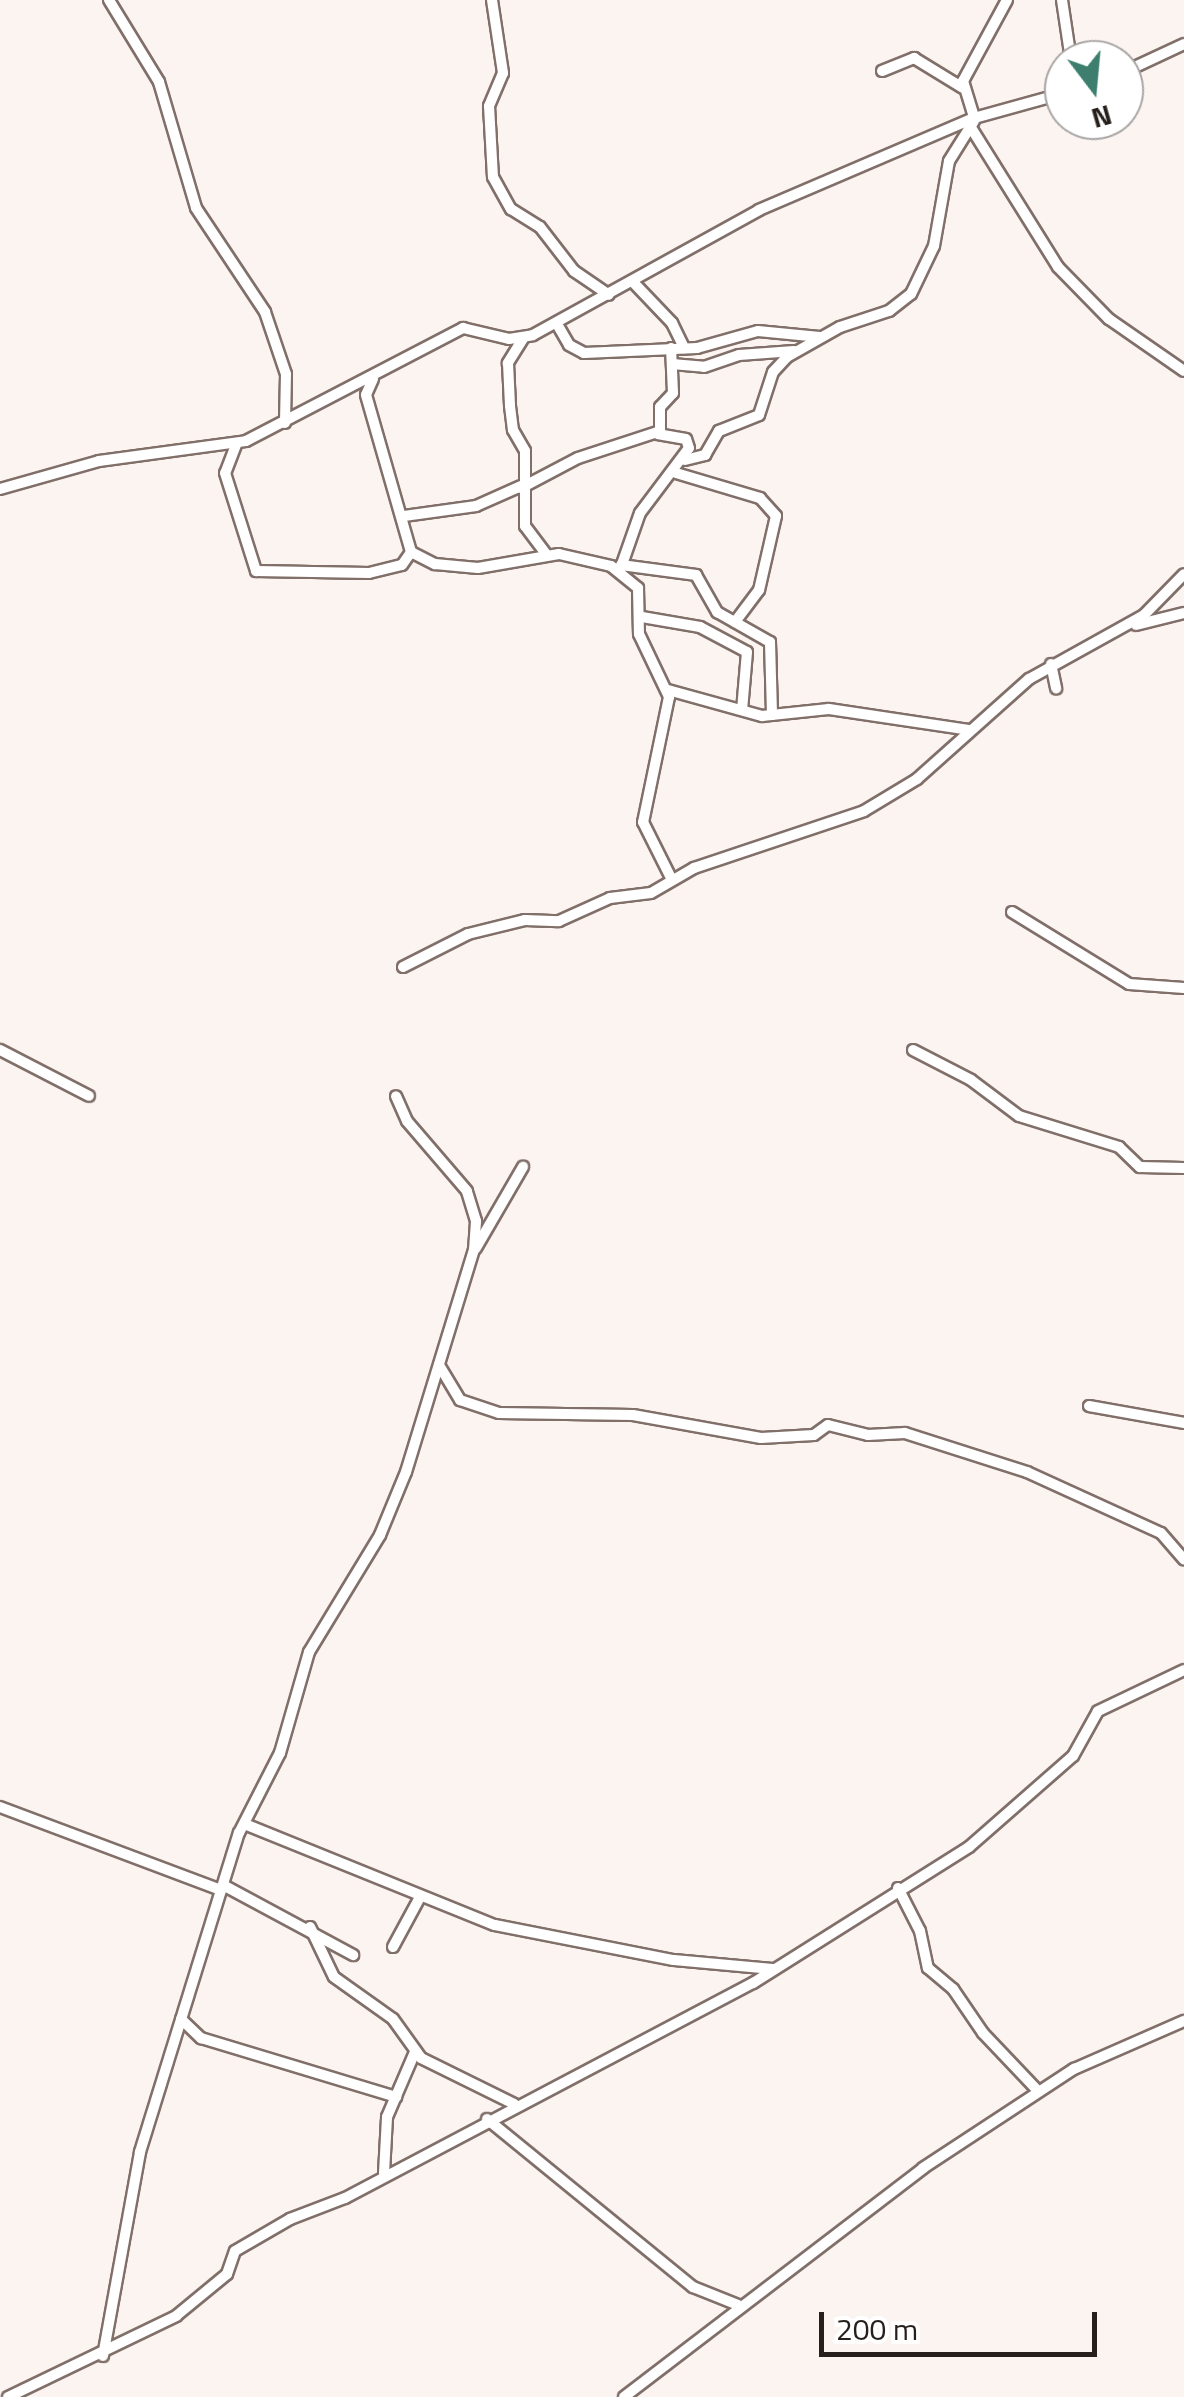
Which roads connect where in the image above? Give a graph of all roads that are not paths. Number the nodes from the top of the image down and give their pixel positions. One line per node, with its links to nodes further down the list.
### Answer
1 (109, 0): 23 (street)
2 (492, 0): 13 (street)
3 (1008, 0): 9 (street)
4 (1062, 0): 5 (street)
5 (1068, 40)
6 (1184, 44): 7 (street)
7 (1144, 63)
8 (882, 70): 9 (street)
9 (963, 88): 11 (street)
10 (1044, 99): 11 (street)
11 (974, 120): 12 (street); 16 (street); 21 (street)
12 (633, 282): 13 (street); 18 (street)
13 (610, 295): 14 (street)
14 (557, 324): 15 (street); 17 (street)
15 (525, 336): 22 (street); 28 (street)
16 (822, 337): 18 (street); 19 (street)
17 (671, 348): 18 (street); 20 (street)
18 (684, 348)
19 (800, 350): 20 (street); 26 (street)
20 (672, 364): 24 (street)
21 (1184, 371)
22 (374, 378): 23 (street); 30 (street)
23 (285, 424): 25 (street)
24 (656, 434): 26 (street); 28 (street)
25 (238, 443): 29 (street); 31 (street)
26 (686, 460): 27 (street)
27 (676, 473): 33 (street); 37 (street)
28 (521, 487): 30 (street); 32 (street)
29 (0, 489)
30 (404, 516): 31 (street)
31 (411, 552): 32 (street)
32 (546, 554): 33 (street)
33 (621, 568): 36 (street); 37 (street)
34 (1184, 574): 38 (street)
35 (1184, 613): 38 (street)
36 (642, 617): 41 (street); 42 (street)
37 (735, 622): 43 (street)
38 (1126, 628): 39 (street)
39 (1051, 664): 40 (street); 44 (street)
40 (1056, 688)
41 (668, 690): 42 (street); 45 (street)
42 (742, 710): 43 (street)
43 (772, 715): 44 (street)
44 (970, 730): 45 (street)
45 (672, 880): 47 (street)
46 (1012, 912): 48 (street)
47 (403, 966)
48 (1184, 988)
49 (0, 1050): 51 (street)
50 (913, 1050): 54 (street)
51 (90, 1096)
52 (396, 1096): 55 (street)
53 (523, 1167): 55 (street)
54 (1184, 1168)
55 (474, 1250): 56 (street)
56 (439, 1366): 59 (street); 62 (street)
57 (1089, 1406): 58 (street)
58 (1184, 1423)
59 (1184, 1559)
60 (1184, 1670): 64 (street)
61 (0, 1807): 63 (street)
62 (248, 1825): 63 (street); 65 (street)
63 (222, 1888): 66 (street); 70 (street)
64 (898, 1888): 69 (street); 73 (street)
65 (420, 1898): 67 (street); 69 (street)
66 (310, 1927): 68 (street); 72 (street)
67 (393, 1947)
68 (353, 1955)
69 (772, 1969): 75 (street)
70 (181, 2019): 74 (street); 79 (street)
71 (1184, 2021): 73 (street)
72 (415, 2052): 74 (street); 75 (street)
73 (1038, 2091): 78 (street)
74 (396, 2097): 77 (street)
75 (514, 2104): 76 (street)
76 (488, 2119): 77 (street); 78 (street)
77 (384, 2172): 79 (street)
78 (738, 2305): 81 (street)
79 (102, 2356): 80 (street)
80 (8, 2397)
81 (624, 2397)

